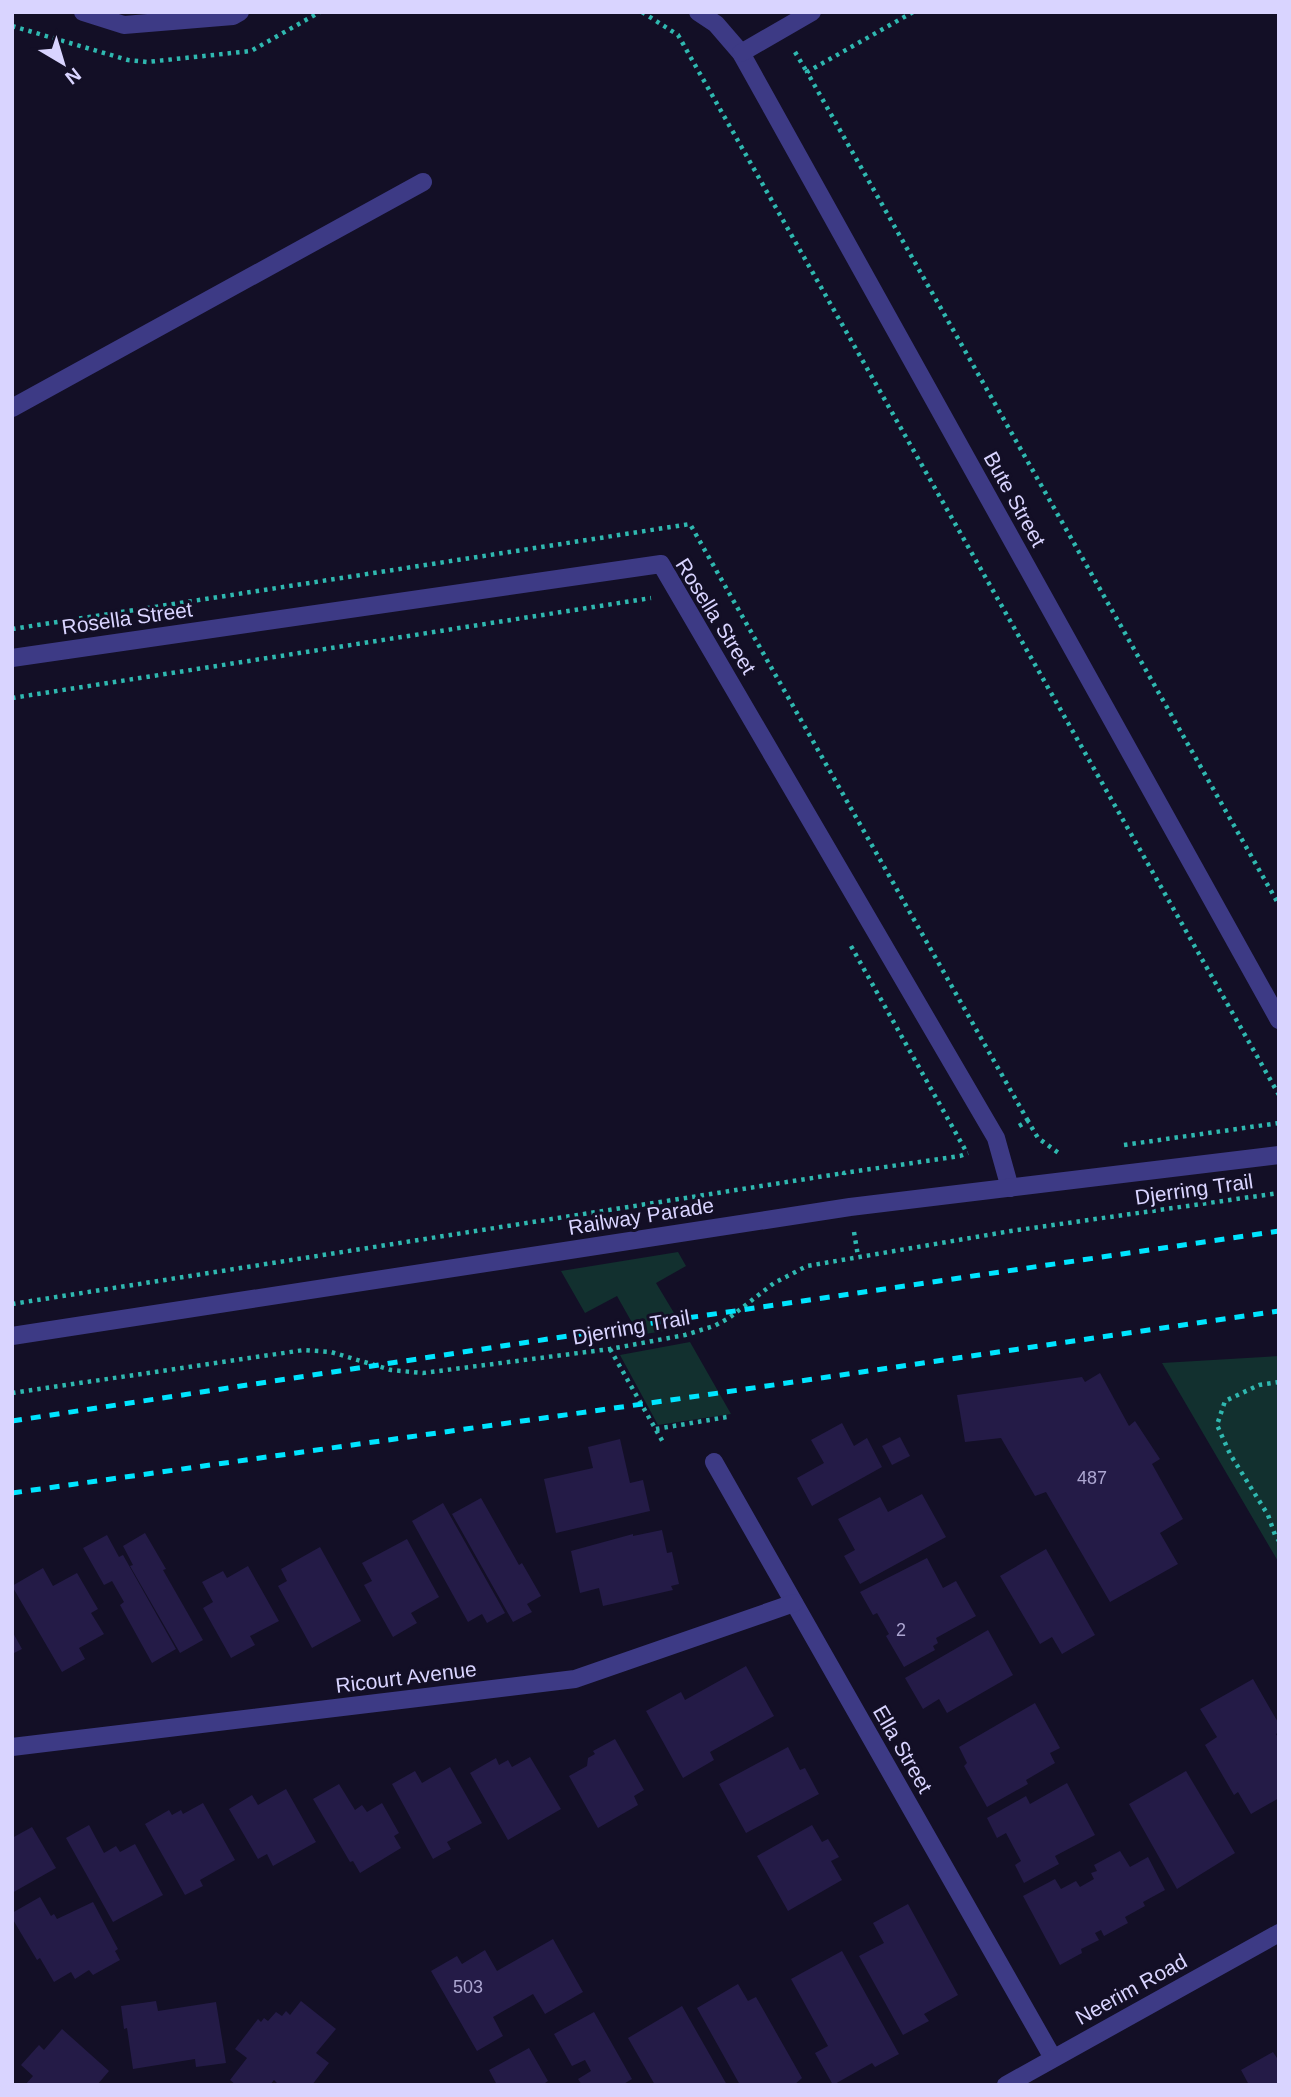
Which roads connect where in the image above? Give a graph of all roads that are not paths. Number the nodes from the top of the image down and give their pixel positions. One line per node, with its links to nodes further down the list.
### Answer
1 (83, 12): 2 (street)
2 (240, 12)
3 (698, 12): 5 (street, Bute Street)
4 (812, 12): 5 (street)
5 (741, 53): 9 (street, Bute Street)
6 (423, 182): 7 (street)
7 (12, 408)
8 (12, 658): 11 (street, Rosella Street)
9 (1279, 1020)
10 (1279, 1155): 11 (street, Railway Parade)
11 (1010, 1188): 12 (street, Railway Parade)
12 (12, 1336)
13 (714, 1462): 14 (street, Ella Street)
14 (794, 1603): 15 (street, Ricourt Avenue); 17 (street, Ella Street)
15 (12, 1747)
16 (1279, 1933): 17 (street, Neerim Road)
17 (1053, 2058): 18 (street, Neerim Road)
18 (1006, 2085)

